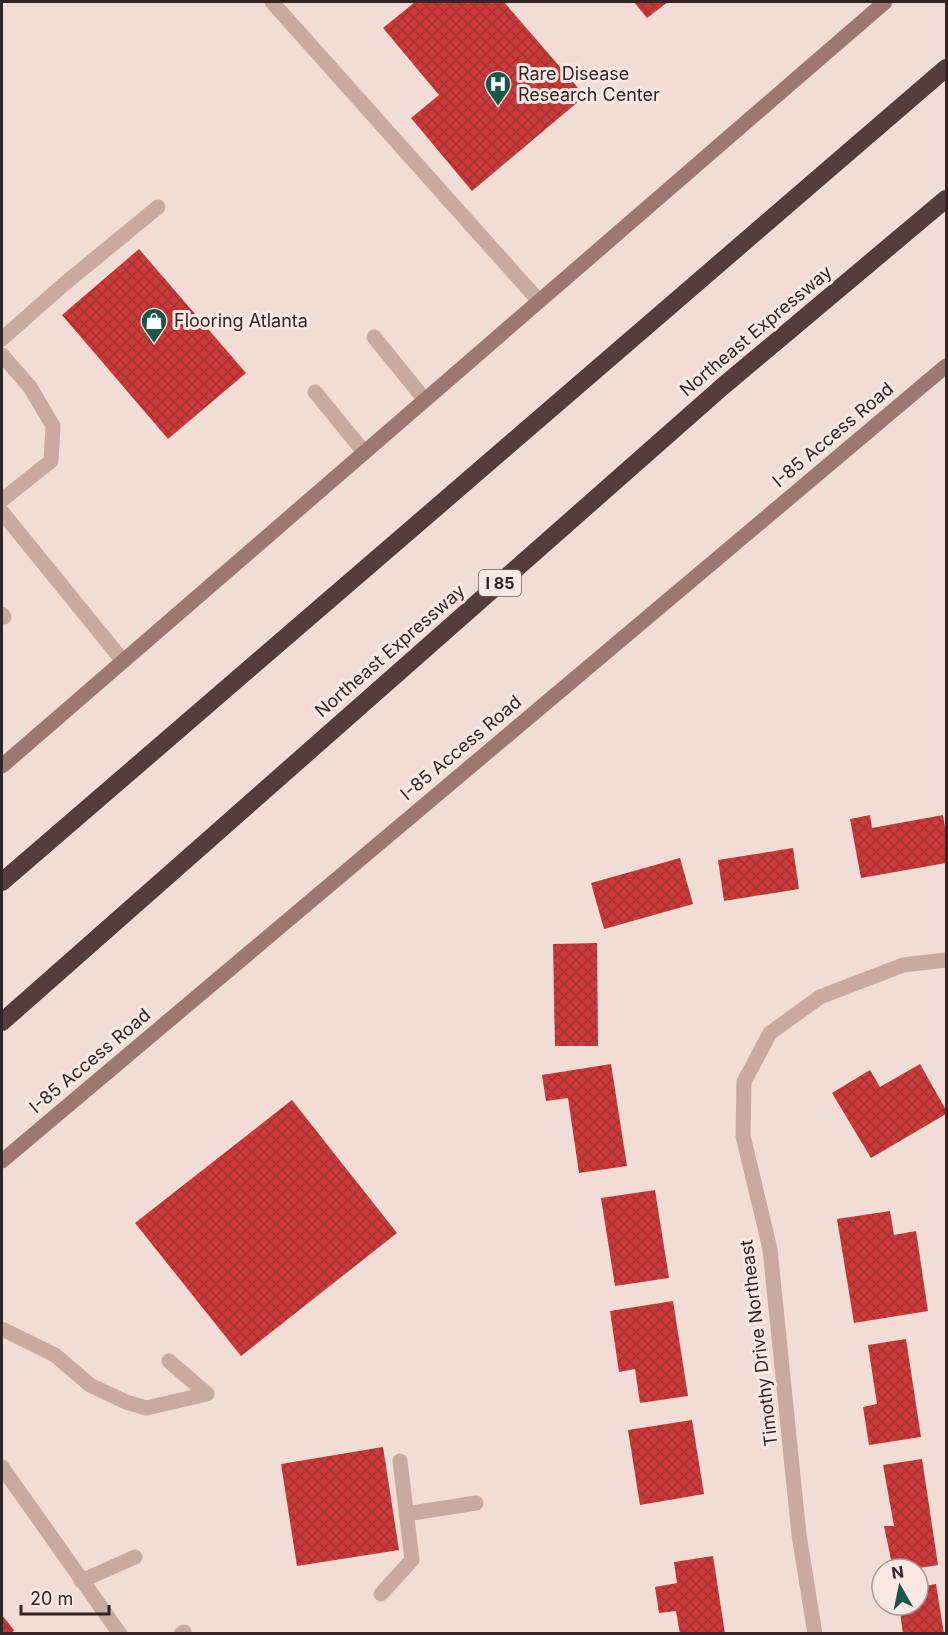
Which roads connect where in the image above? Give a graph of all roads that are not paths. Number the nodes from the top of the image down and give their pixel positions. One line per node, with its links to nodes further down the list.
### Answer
1 (272, 2): 6 (street)
2 (885, 2): 6 (main road)
3 (946, 68): 18 (highway)
4 (946, 199): 20 (highway, Northeast Expressway / I 85)
5 (158, 207): 8 (street)
6 (539, 301): 12 (main road)
7 (374, 337): 12 (street)
8 (2, 339)
9 (2, 355): 14 (street)
10 (946, 366): 21 (main road, I-85 Access Road)
11 (315, 392): 13 (street)
12 (424, 400): 13 (main road)
13 (364, 452): 16 (main road)
14 (2, 500)
15 (2, 512): 16 (street)
16 (123, 661): 17 (main road)
17 (2, 766)
18 (2, 882)
19 (946, 960): 32 (street, Timothy Drive Northeast)
20 (2, 1022)
21 (2, 1161)
22 (2, 1329): 23 (street)
23 (169, 1361)
24 (400, 1461): 27 (street)
25 (2, 1467): 29 (street)
26 (476, 1503): 27 (street)
27 (406, 1514): 30 (street)
28 (135, 1557): 29 (street)
29 (81, 1581): 31 (street)
30 (381, 1594)
31 (120, 1634)
32 (815, 1634)

